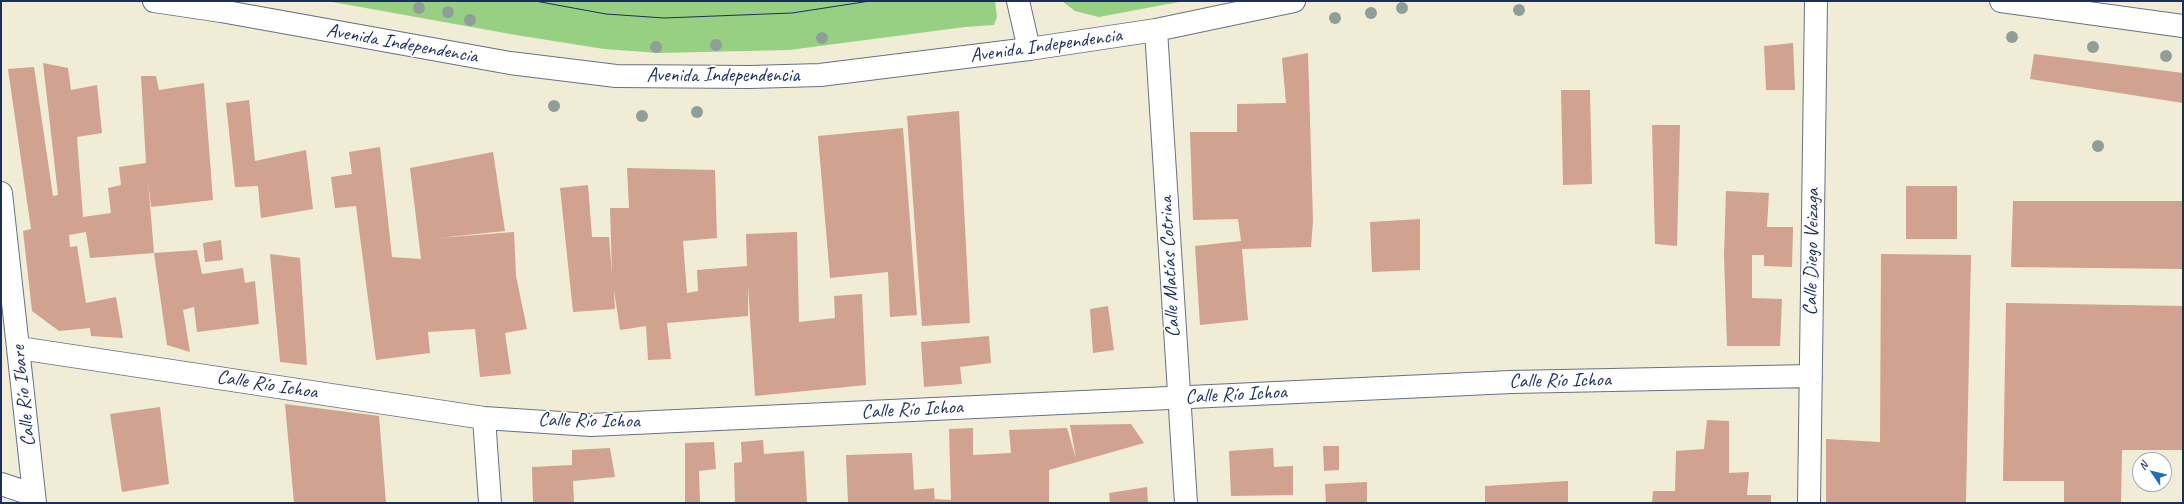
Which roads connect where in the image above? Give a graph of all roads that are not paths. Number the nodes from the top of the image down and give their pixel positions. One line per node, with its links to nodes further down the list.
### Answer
1 (154, 1): 8 (main road, Avenida Independencia)
2 (1018, 1): 8 (main road)
3 (1294, 1): 7 (main road, Avenida Independencia)
4 (1816, 1): 11 (main road, Calle Diego Veizaga)
5 (2001, 1): 6 (main road)
6 (2183, 26)
7 (1156, 30): 8 (main road, Avenida Independencia); 12 (main road, Calle Matías Cotrina)
8 (1029, 49)
9 (1, 193): 10 (main road, Calle Río Ibare)
10 (19, 348): 13 (main road, Calle Río Ichoa); 15 (main road, Calle Río Ibare)
11 (1811, 376): 12 (main road, Calle Río Ichoa); 18 (main road, Calle Diego Veizaga)
12 (1178, 397): 13 (main road, Calle Río Ichoa); 17 (main road, Calle Matías Cotrina)
13 (484, 418): 16 (main road)
14 (1, 484): 15 (main road)
15 (35, 499)
16 (490, 503)
17 (1186, 503)
18 (1809, 503)

